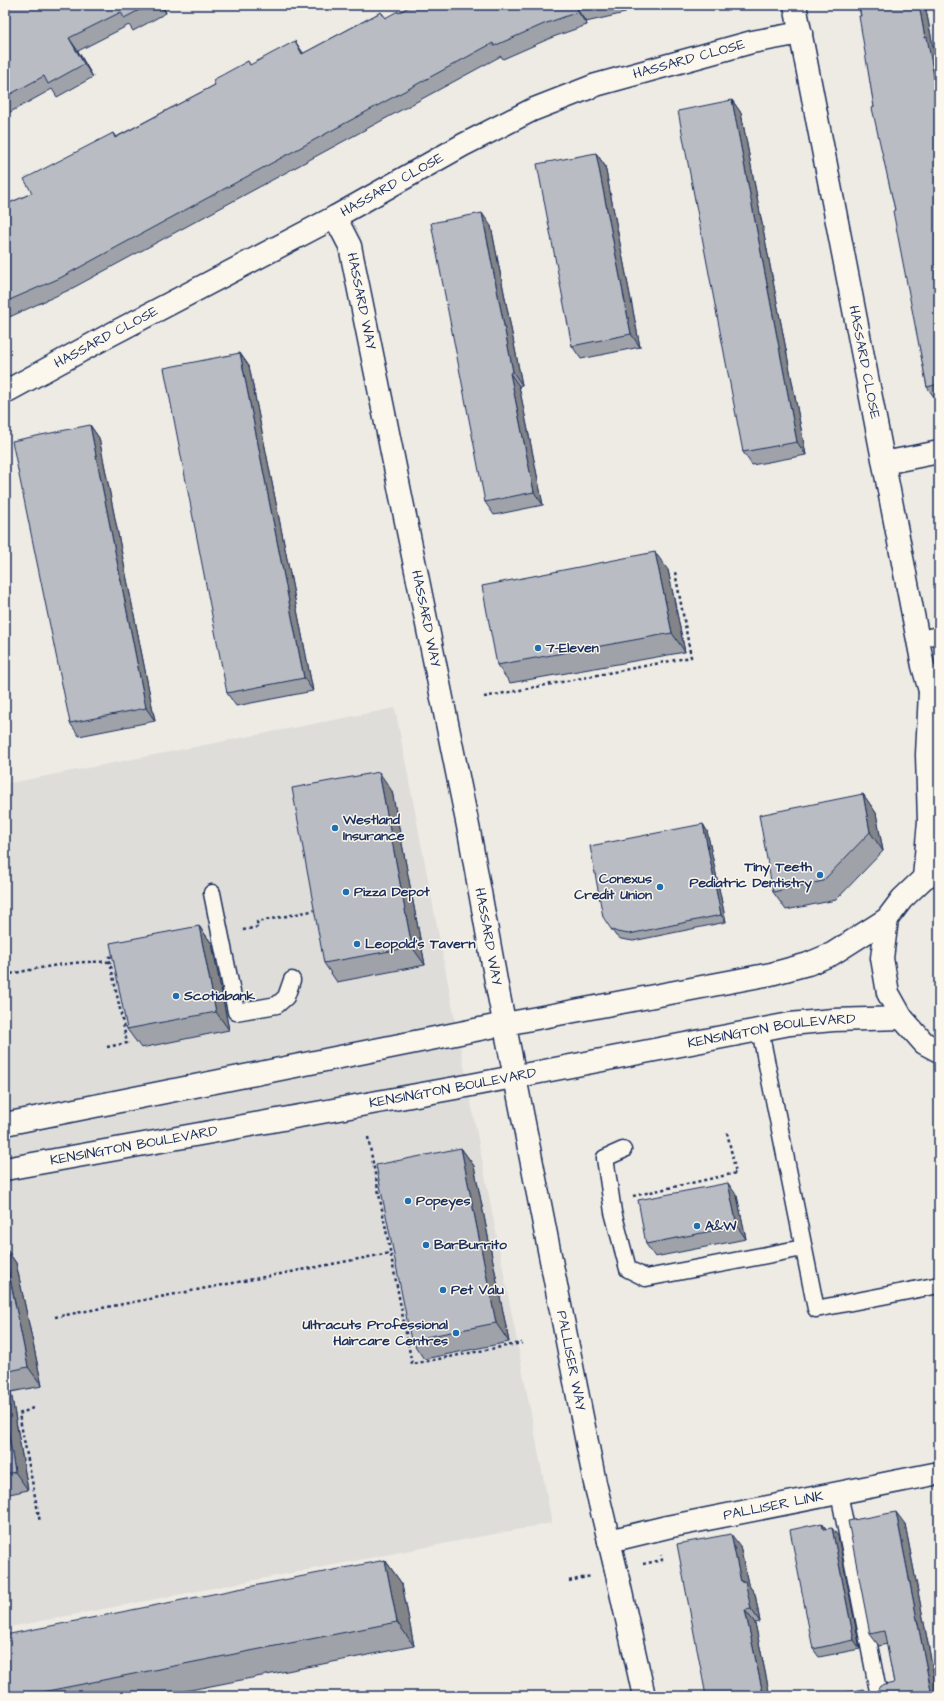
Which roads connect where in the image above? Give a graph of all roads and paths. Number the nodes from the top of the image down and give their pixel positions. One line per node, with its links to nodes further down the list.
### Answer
1 (795, 5): 2 (street, HASSARD CLOSE)
2 (801, 33): 3 (street, HASSARD CLOSE); 6 (street, HASSARD CLOSE)
3 (335, 217): 4 (street, HASSARD CLOSE); 22 (street, HASSARD WAY)
4 (5, 392)
5 (939, 452): 6 (street)
6 (884, 463): 9 (street, HASSARD CLOSE)
7 (675, 572): 10 (path)
8 (939, 635): 9 (lane)
9 (918, 639): 11 (street, HASSARD CLOSE)
10 (484, 697)
11 (935, 698): 12 (street, HASSARD CLOSE)
12 (931, 874): 15 (street)
13 (212, 893): 16 (lane)
14 (319, 910): 16 (path)
15 (887, 919): 21 (street); 22 (street)
16 (220, 934): 20 (lane)
17 (116, 956): 18 (path)
18 (110, 962): 19 (path); 24 (path)
19 (5, 975)
20 (292, 980)
21 (902, 1018): 23 (street, KENSINGTON BOULEVARD); 25 (street)
22 (505, 1024): 26 (street, PALLISER WAY); 27 (street)
23 (760, 1030): 26 (street, KENSINGTON BOULEVARD); 33 (lane)
24 (107, 1047)
25 (939, 1051)
26 (515, 1076): 31 (street, KENSINGTON BOULEVARD); 42 (street, PALLISER WAY)
27 (5, 1124)
28 (727, 1132): 32 (path)
29 (368, 1137): 34 (path)
30 (623, 1150): 33 (lane)
31 (5, 1169)
32 (626, 1197)
33 (803, 1248): 35 (lane)
34 (390, 1252): 36 (path); 37 (path)
35 (939, 1285)
36 (55, 1318)
37 (522, 1342)
38 (33, 1408): 41 (path)
39 (939, 1473): 40 (street, PALLISER LINK)
40 (838, 1493): 42 (street, PALLISER LINK); 46 (lane)
41 (40, 1522)
42 (609, 1541): 45 (street, PALLISER WAY)
43 (585, 1577): 44 (path)
44 (569, 1581)
45 (644, 1696)
46 (879, 1696)

